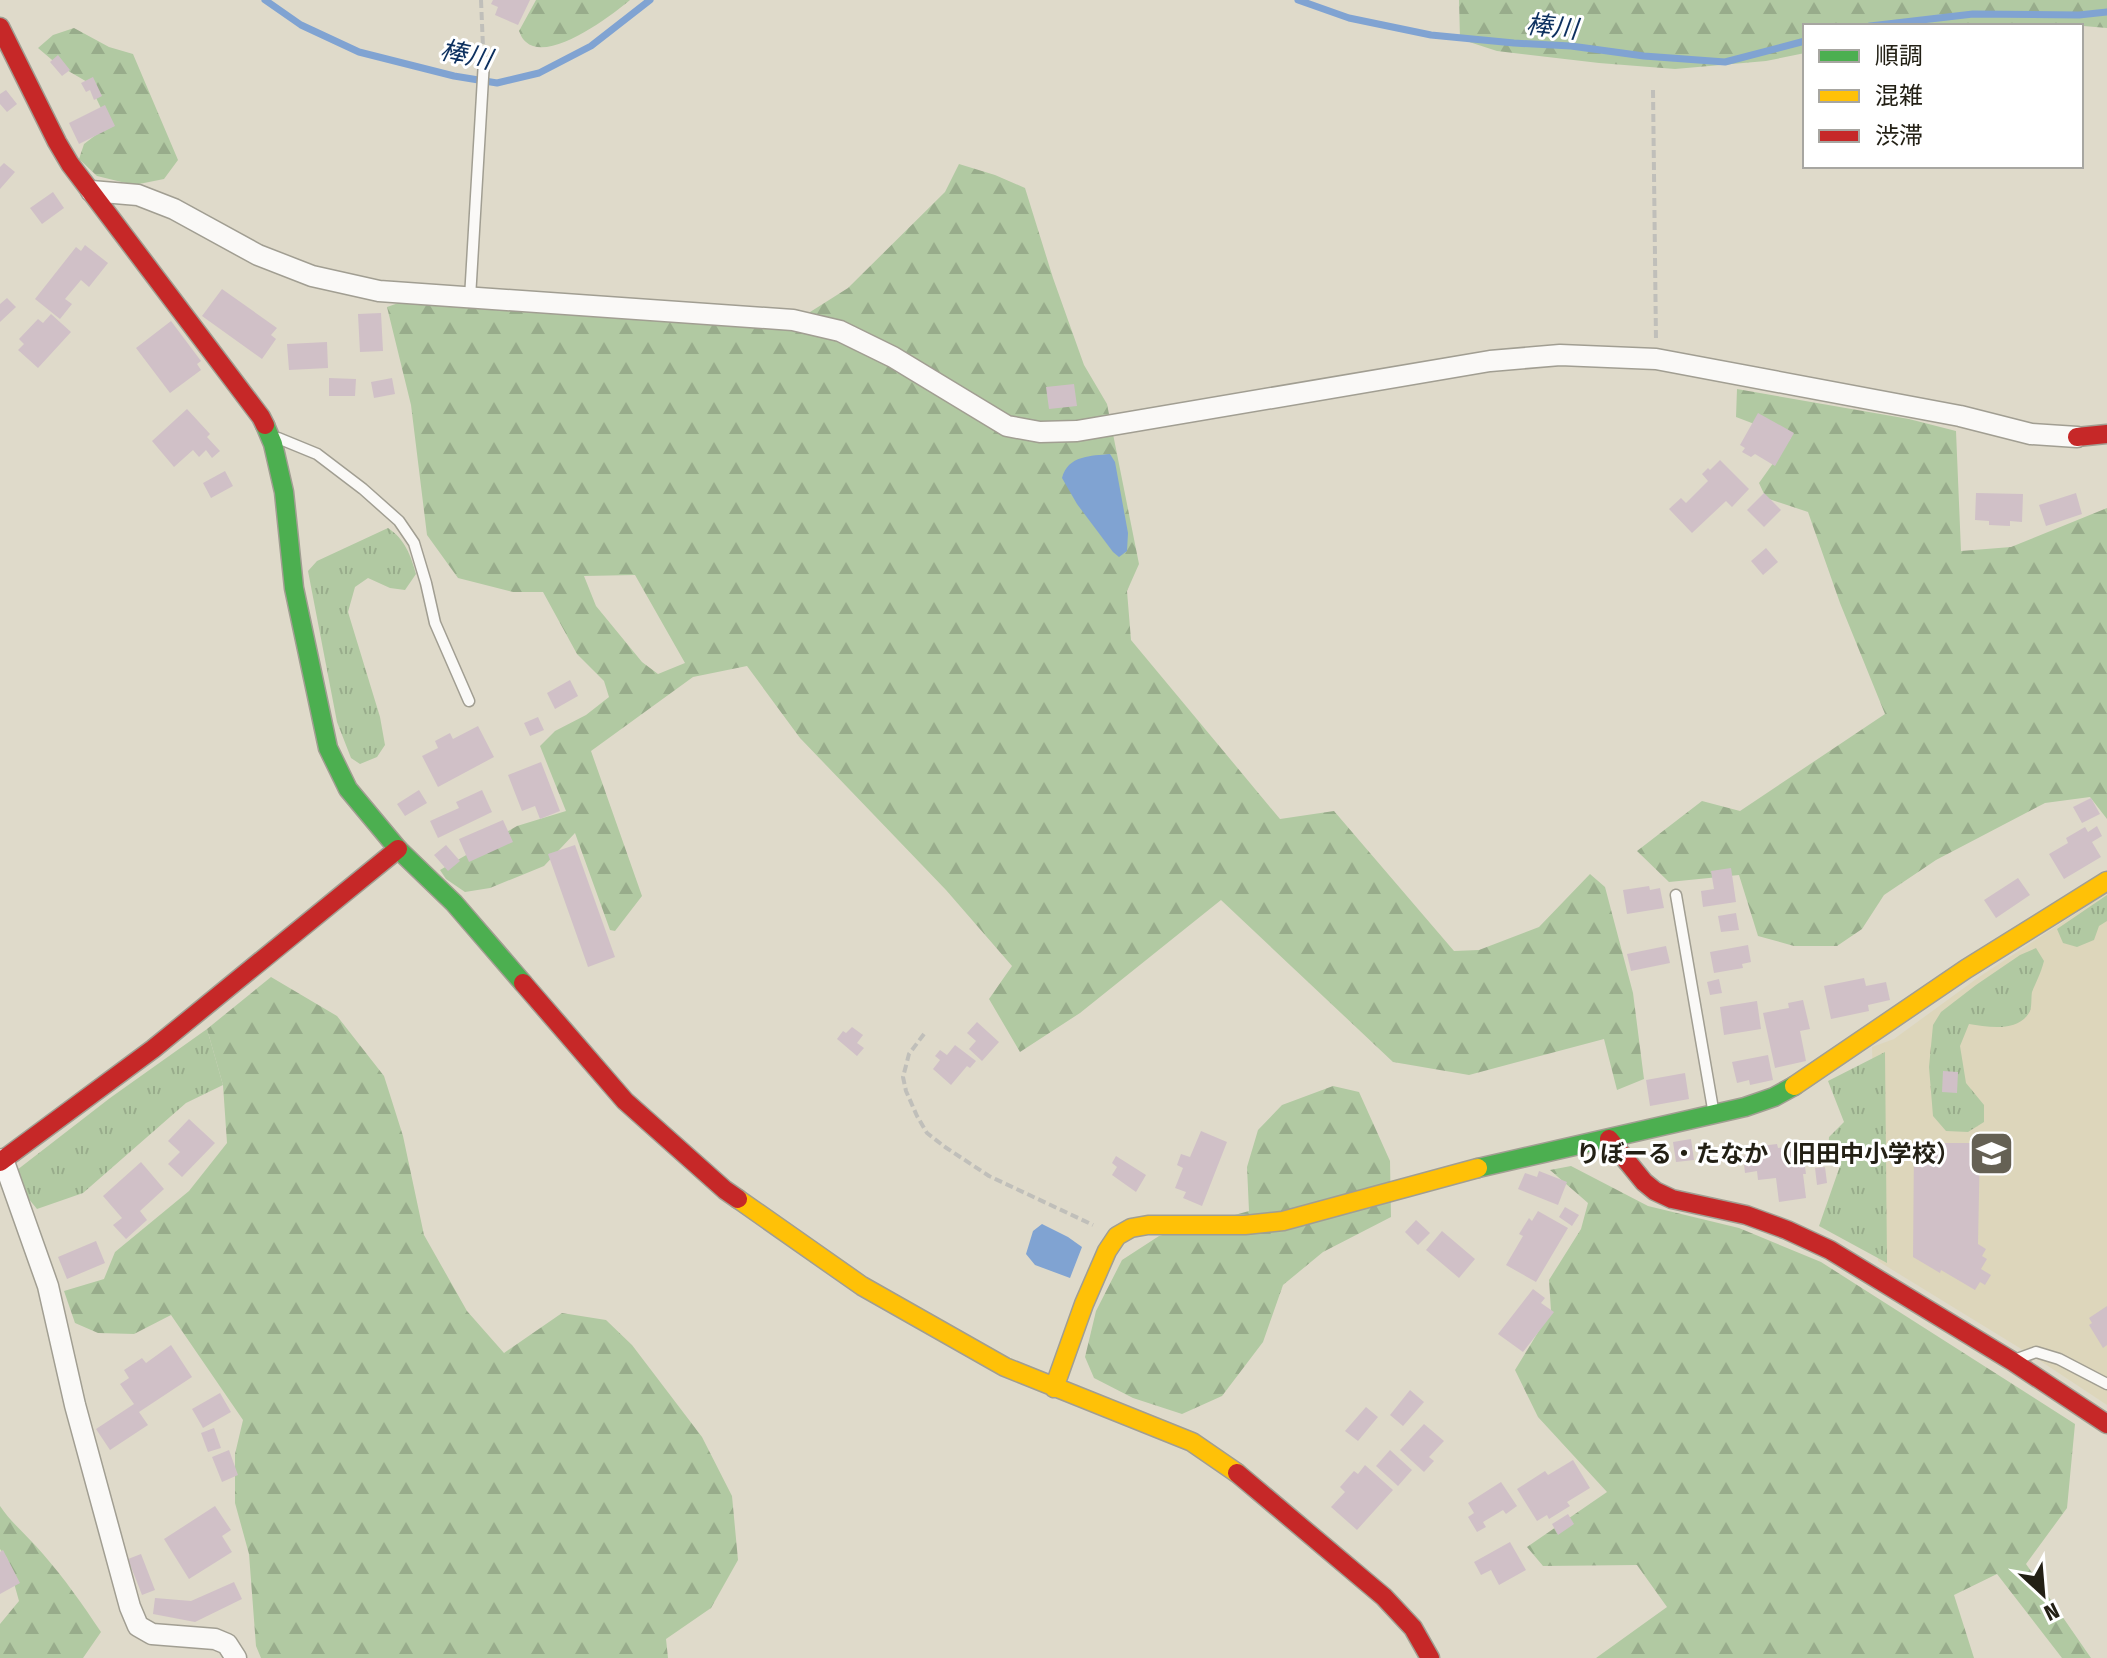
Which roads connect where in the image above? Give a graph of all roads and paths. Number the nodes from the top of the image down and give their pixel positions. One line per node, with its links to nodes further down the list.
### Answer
1 (481, 0): 3 (path)
2 (0, 27): 5 (street)
3 (484, 61): 6 (lane)
4 (1653, 90): 7 (path)
5 (91, 191): 6 (street); 8 (street)
6 (470, 298): 7 (street)
7 (1656, 359): 10 (street)
8 (268, 434): 11 (lane); 12 (street)
9 (2107, 434): 10 (street)
10 (2077, 437)
11 (469, 701)
12 (398, 849): 18 (street); 22 (street)
13 (2107, 881): 16 (street)
14 (1676, 895): 16 (lane)
15 (924, 1034): 19 (path)
16 (1714, 1115): 17 (street)
17 (1609, 1139): 19 (street); 20 (street)
18 (2, 1160): 24 (street)
19 (1117, 1236): 22 (street)
20 (2012, 1361): 21 (lane); 23 (street)
21 (2107, 1384)
22 (1054, 1388): 25 (street)
23 (2107, 1424)
24 (236, 1658)
25 (1430, 1658)

